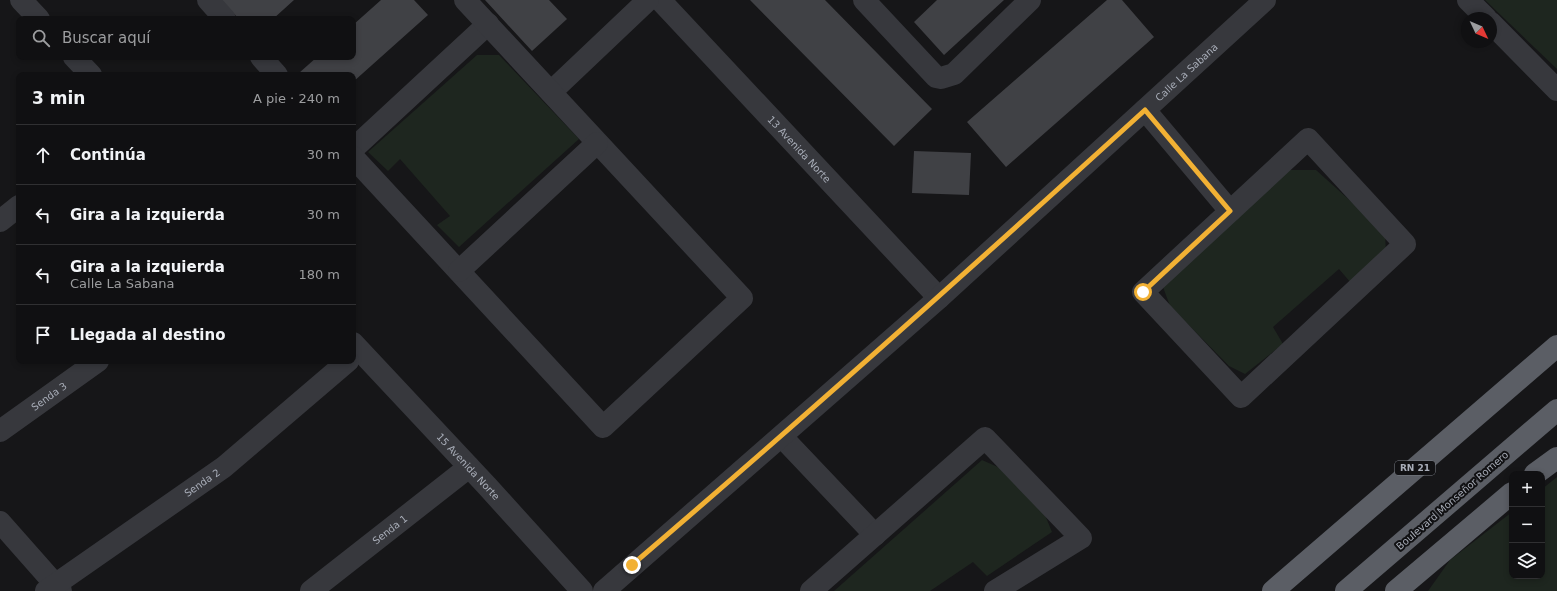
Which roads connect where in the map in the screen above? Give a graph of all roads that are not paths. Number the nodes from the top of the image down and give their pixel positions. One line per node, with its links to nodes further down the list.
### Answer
1 (21, 0): 11 (street)
2 (208, 0): 12 (street)
3 (466, 0): 13 (street)
4 (648, 0): 20 (street)
5 (660, 0): 29 (street, 13 Avenida Norte)
6 (864, 0): 7 (street)
7 (1030, 0)
8 (1265, 0): 21 (street, Calle La Sabana)
9 (1468, 0): 10 (street)
10 (1480, 12)
11 (36, 16)
12 (222, 16)
13 (488, 24): 20 (street); 23 (street)
14 (1497, 29): 19 (street)
15 (77, 60): 17 (street)
16 (264, 60): 18 (street)
17 (88, 72)
18 (274, 72)
19 (1557, 90)
20 (551, 92): 22 (street)
21 (1145, 110): 26 (street); 29 (street, Calle La Sabana)
22 (597, 143): 28 (street); 28 (street)
23 (356, 146)
24 (356, 160): 28 (street)
25 (16, 208): 27 (street)
26 (1230, 211): 26 (street)
27 (0, 221)
28 (459, 271)
29 (939, 298): 36 (street, Calle La Sabana)
30 (1557, 346): 50 (highway, RN 21)
31 (356, 355): 38 (street, 15 Avenida Norte)
32 (94, 364): 35 (street, Senda 3)
33 (341, 364): 44 (street, Senda 2)
34 (1557, 410): 51 (highway, Boulevard Monseñor Romero)
35 (0, 431)
36 (782, 437): 42 (street); 47 (street, Calle La Sabana)
37 (1557, 458): 39 (highway)
38 (469, 467): 45 (street, Senda 1); 46 (street, 15 Avenida Norte)
39 (1539, 471)
40 (1509, 496): 43 (highway)
41 (0, 522): 44 (street)
42 (875, 535): 48 (street); 49 (street)
43 (1420, 571): 52 (highway); 53 (highway)
44 (54, 589)
45 (311, 591)
46 (582, 591)
47 (604, 591)
48 (811, 591)
49 (995, 591)
50 (1273, 591)
51 (1346, 591)
52 (1396, 591)
53 (1410, 591)

